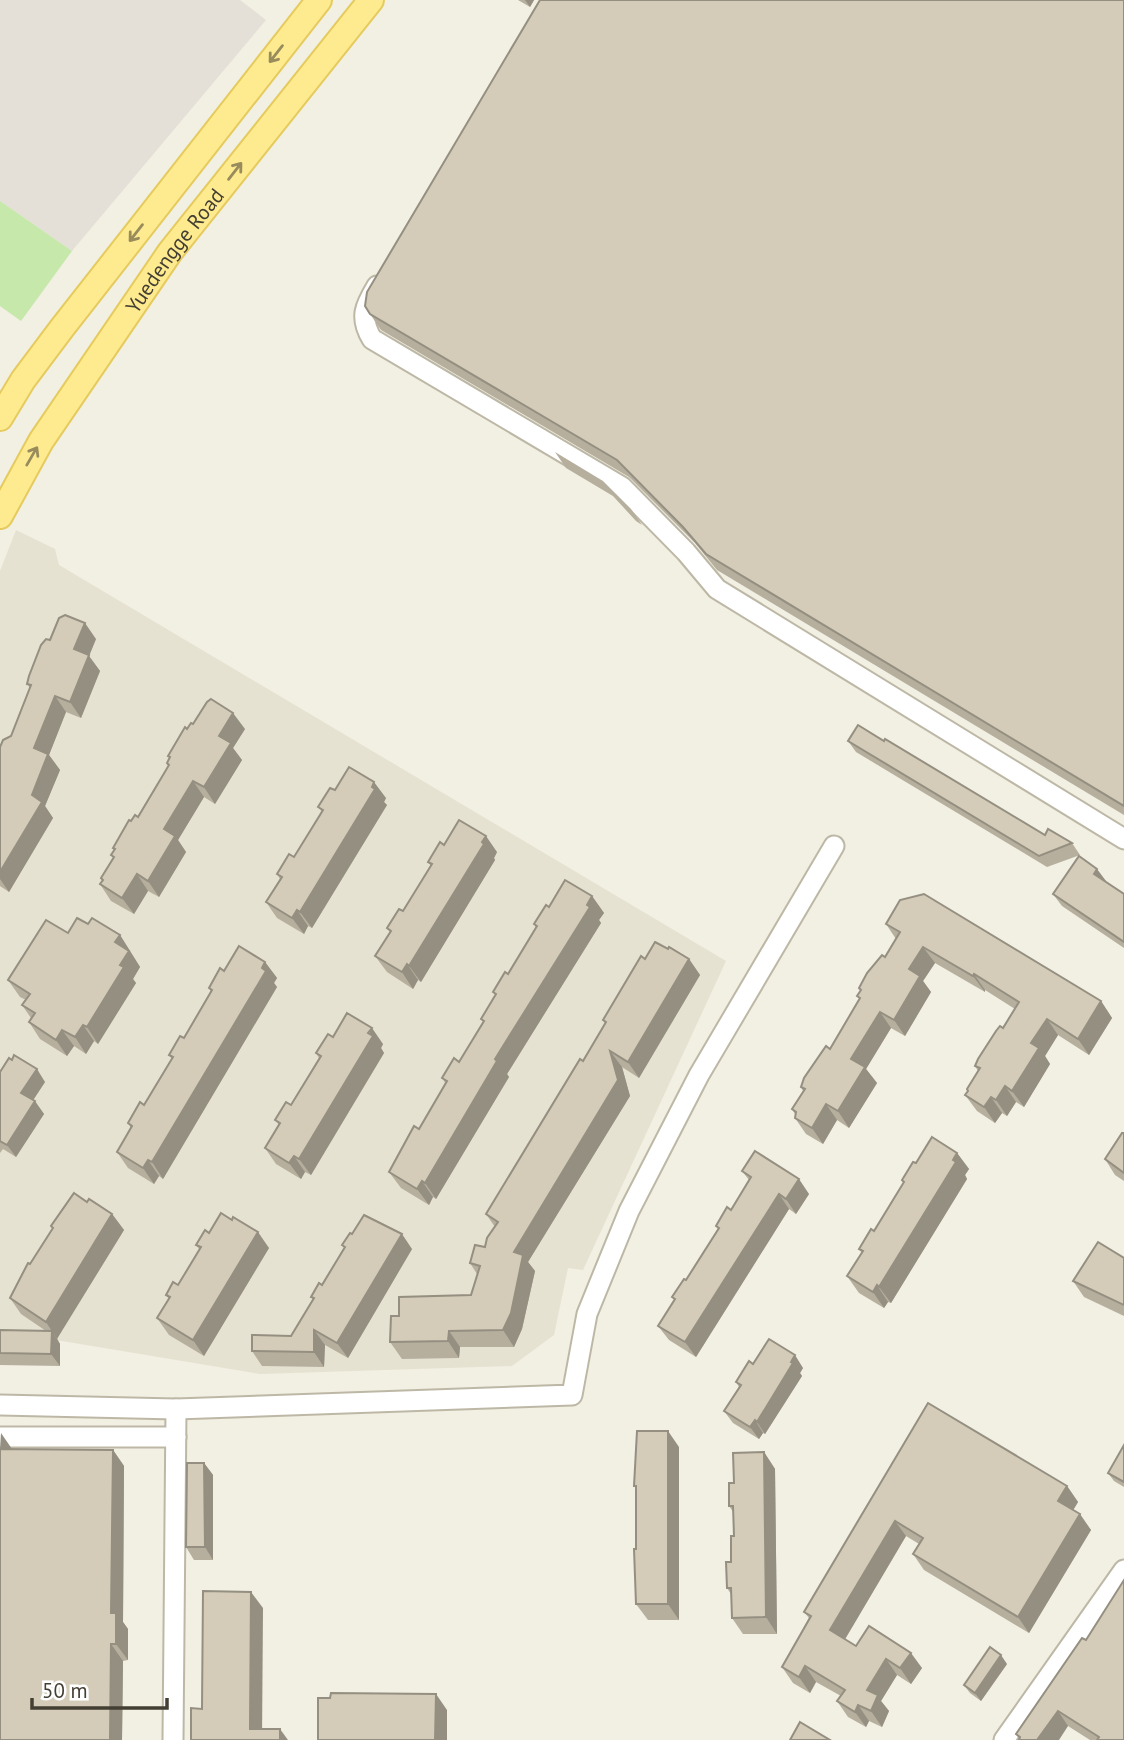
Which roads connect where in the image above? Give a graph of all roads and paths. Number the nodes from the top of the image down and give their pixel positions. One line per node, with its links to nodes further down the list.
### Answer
1 (319, 0): 4 (main road, Yuedengge Road, one-way to 4)
2 (371, 0): 5 (main road, Yuedengge Road, one-way to 2)
3 (387, 269): 6 (street)
4 (0, 418)
5 (0, 516)
6 (1124, 839)
7 (834, 846): 9 (street)
8 (0, 1405): 9 (street)
9 (176, 1409): 11 (street)
10 (0, 1437): 11 (street)
11 (176, 1437): 13 (street)
12 (1124, 1570): 14 (street)
13 (173, 1740)
14 (1004, 1740)

